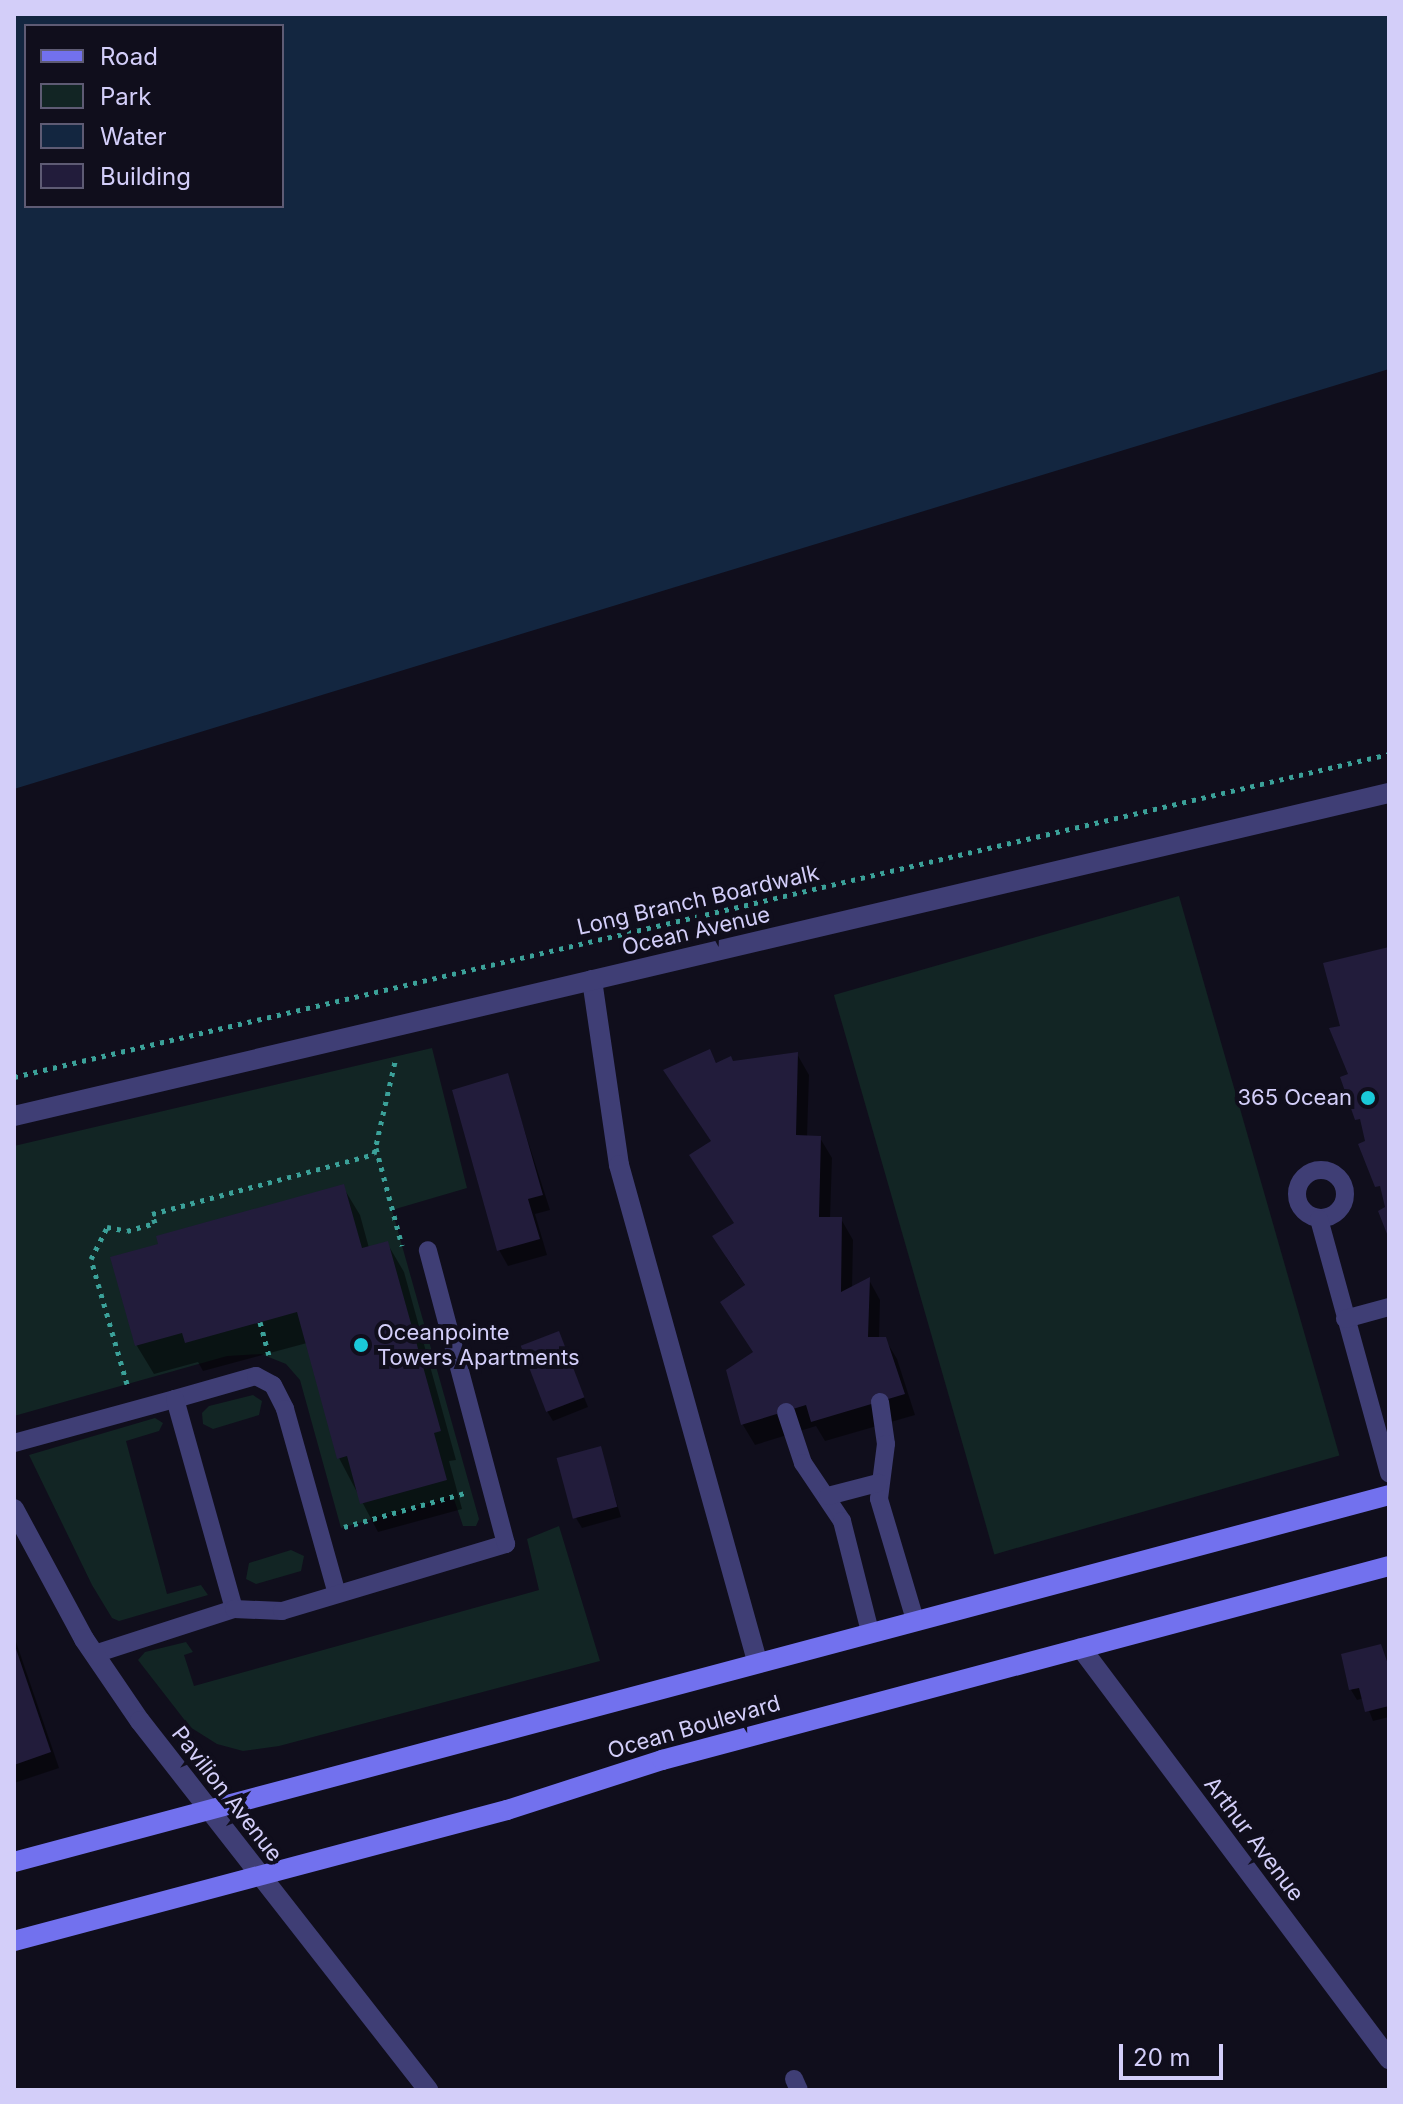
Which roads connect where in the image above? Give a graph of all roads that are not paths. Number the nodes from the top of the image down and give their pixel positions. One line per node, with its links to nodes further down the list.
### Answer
1 (1389, 793): 2 (street, Ocean Avenue)
2 (592, 980): 3 (street, Ocean Avenue); 24 (street)
3 (14, 1116)
4 (1319, 1219): 7 (lane)
5 (428, 1250): 18 (lane)
6 (1389, 1307): 7 (lane)
7 (1345, 1319): 12 (lane)
8 (175, 1399): 11 (lane); 18 (lane); 19 (lane)
9 (880, 1402): 13 (lane)
10 (786, 1412): 15 (lane)
11 (14, 1443)
12 (1389, 1474)
13 (878, 1483): 15 (lane); 20 (lane)
14 (1389, 1495): 20 (main road, Ocean Boulevard)
15 (828, 1496): 21 (lane)
16 (14, 1509): 23 (street, Pavilion Avenue)
17 (1389, 1566): 22 (main road, Ocean Boulevard)
18 (337, 1594): 19 (lane)
19 (234, 1609): 23 (lane)
20 (915, 1620): 21 (main road, Ocean Boulevard)
21 (870, 1632): 24 (main road, Ocean Boulevard)
22 (1081, 1648): 27 (main road, Ocean Boulevard); 29 (street, Arthur Avenue)
23 (95, 1654): 25 (street, Pavilion Avenue)
24 (757, 1661): 25 (main road, Ocean Boulevard)
25 (205, 1810): 26 (main road, Ocean Boulevard); 27 (street, Pavilion Avenue)
26 (14, 1862)
27 (262, 1878): 28 (main road, Ocean Boulevard); 30 (street, Pavilion Avenue)
28 (14, 1941)
29 (1389, 2059)
30 (428, 2090)

